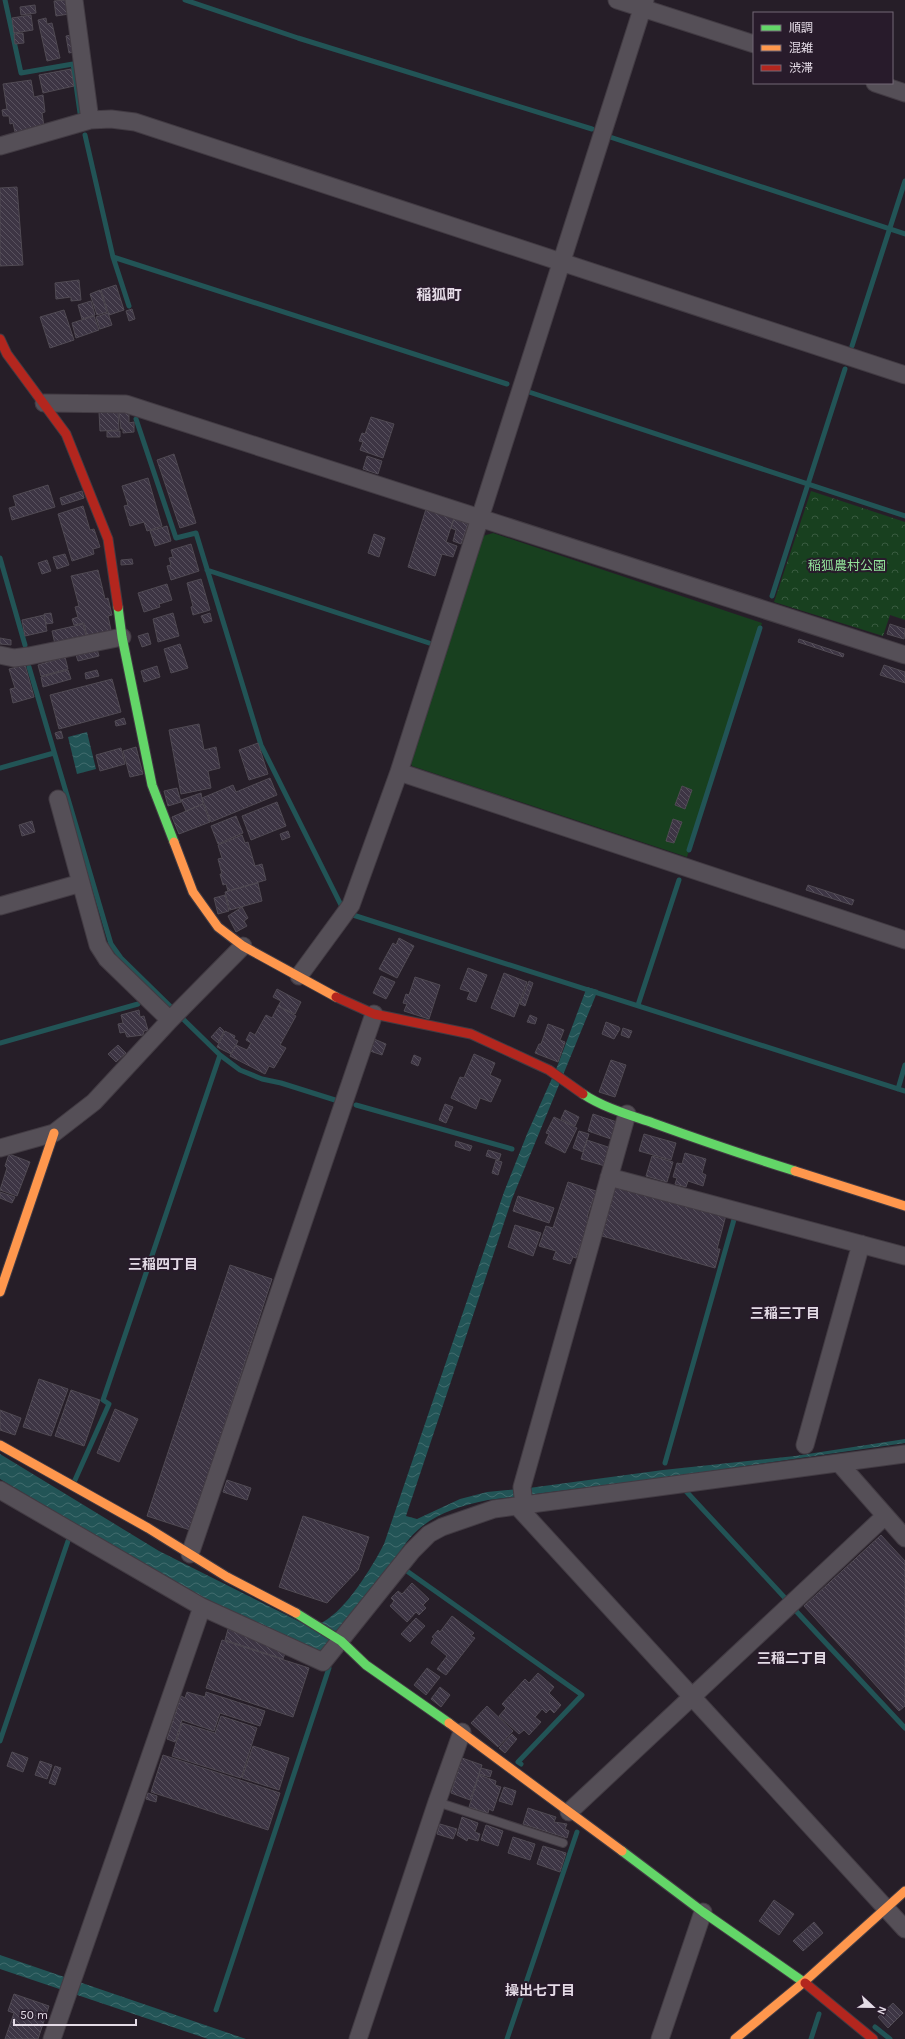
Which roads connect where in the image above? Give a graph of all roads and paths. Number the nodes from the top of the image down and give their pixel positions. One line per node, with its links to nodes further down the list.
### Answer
1 (74, 0): 7 (street)
2 (617, 0): 3 (street)
3 (643, 4): 4 (street); 9 (street)
4 (753, 44)
5 (878, 84): 6 (street)
6 (905, 93)
7 (90, 120): 8 (street); 9 (street)
8 (0, 146)
9 (560, 263): 11 (street); 13 (street)
10 (2, 350): 12 (street)
11 (905, 375)
12 (44, 403): 13 (street); 14 (street)
13 (478, 517): 16 (street); 17 (street)
14 (122, 636): 15 (street); 22 (street)
15 (0, 655)
16 (905, 655)
17 (399, 772): 21 (street); 23 (street)
18 (58, 799): 19 (street)
19 (81, 883): 20 (street); 25 (street)
20 (0, 906)
21 (905, 940)
22 (243, 946): 23 (street); 25 (street)
23 (299, 976): 24 (street)
24 (374, 1014): 26 (street); 42 (street)
25 (170, 1020): 27 (street)
26 (627, 1114): 29 (street); 30 (street)
27 (54, 1133): 28 (street); 33 (street)
28 (0, 1148)
29 (609, 1177): 31 (street); 39 (street)
30 (905, 1206)
31 (861, 1244): 32 (street); 35 (street)
32 (905, 1256)
33 (0, 1292)
34 (0, 1445): 42 (street)
35 (805, 1445)
36 (905, 1454): 37 (street)
37 (839, 1463): 39 (street); 40 (street)
38 (0, 1490): 43 (street)
39 (521, 1507): 44 (street); 45 (street)
40 (885, 1516): 41 (street); 45 (street)
41 (905, 1538)
42 (190, 1554): 44 (street)
43 (202, 1607): 44 (street); 55 (street)
44 (341, 1641): 46 (street)
45 (691, 1696): 48 (street); 51 (street)
46 (462, 1732): 47 (street); 48 (street)
47 (437, 1802): 49 (lane); 56 (street)
48 (569, 1812): 52 (street)
49 (564, 1843)
50 (905, 1891): 51 (street)
51 (886, 1909): 53 (street); 54 (street)
52 (703, 1912): 54 (street); 57 (street)
53 (905, 1930)
54 (804, 1982): 58 (street); 59 (street)
55 (52, 2039)
56 (358, 2039)
57 (660, 2039)
58 (735, 2039)
59 (873, 2039)

